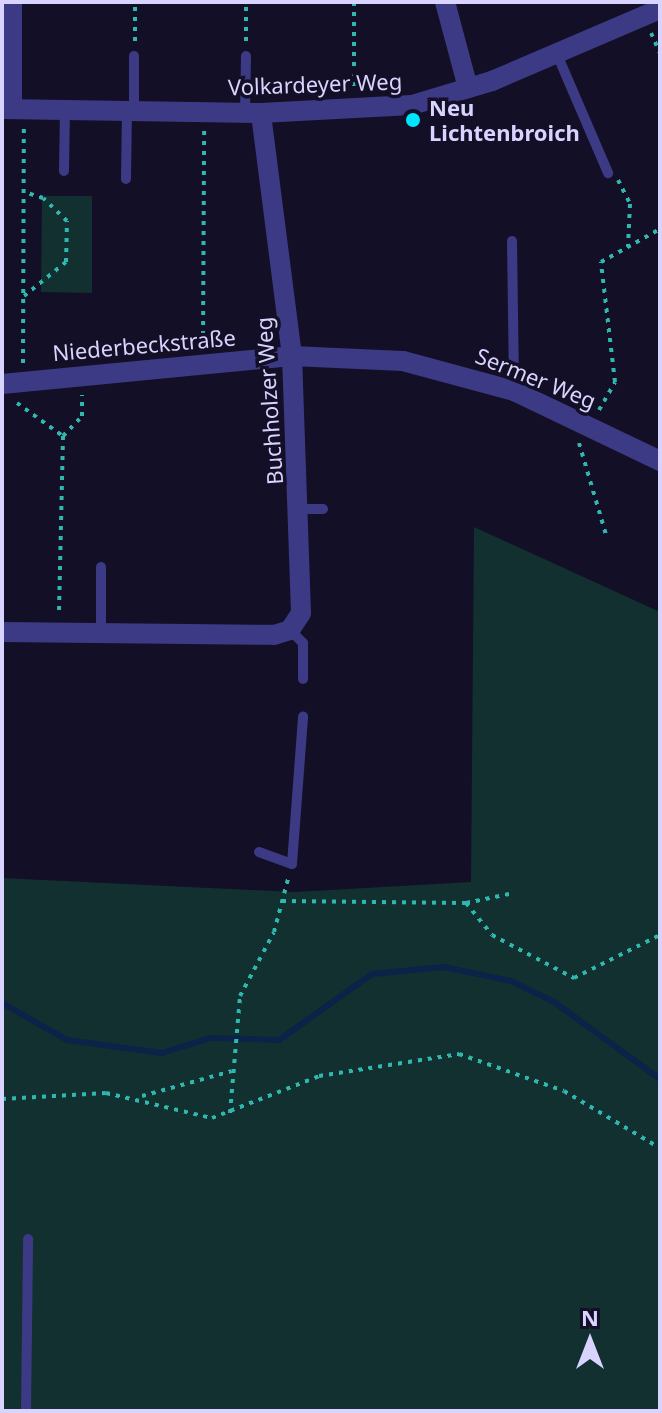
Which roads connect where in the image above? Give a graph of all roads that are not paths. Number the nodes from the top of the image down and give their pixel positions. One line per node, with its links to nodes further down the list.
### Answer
1 (12, 2): 8 (street)
2 (445, 2): 7 (street)
3 (660, 9): 4 (street, Volkardeyer Weg)
4 (556, 52): 7 (street, Volkardeyer Weg); 13 (lane)
5 (134, 56): 10 (lane)
6 (246, 56): 11 (lane)
7 (468, 88): 11 (street, Volkardeyer Weg)
8 (12, 109): 9 (street, Volkardeyer Weg)
9 (65, 109): 10 (street, Volkardeyer Weg); 12 (lane)
10 (130, 111): 11 (street, Volkardeyer Weg); 14 (lane)
11 (253, 113): 16 (street, Buchholzer Weg)
12 (64, 171)
13 (608, 173)
14 (126, 179)
15 (512, 241): 18 (lane)
16 (292, 356): 17 (street, Niederbeckstraße); 18 (street, Sermer Weg); 20 (street, Buchholzer Weg)
17 (12, 383)
18 (514, 391): 19 (street, Sermer Weg)
19 (660, 461)
20 (301, 509): 21 (lane); 23 (street, Buchholzer Weg)
21 (323, 509)
22 (101, 567): 25 (lane)
23 (290, 630): 25 (street); 26 (lane)
24 (2, 632): 25 (street)
25 (101, 633)
26 (303, 679)
27 (303, 716): 28 (lane)
28 (259, 852)
29 (28, 1239): 30 (lane)
30 (26, 1411)

